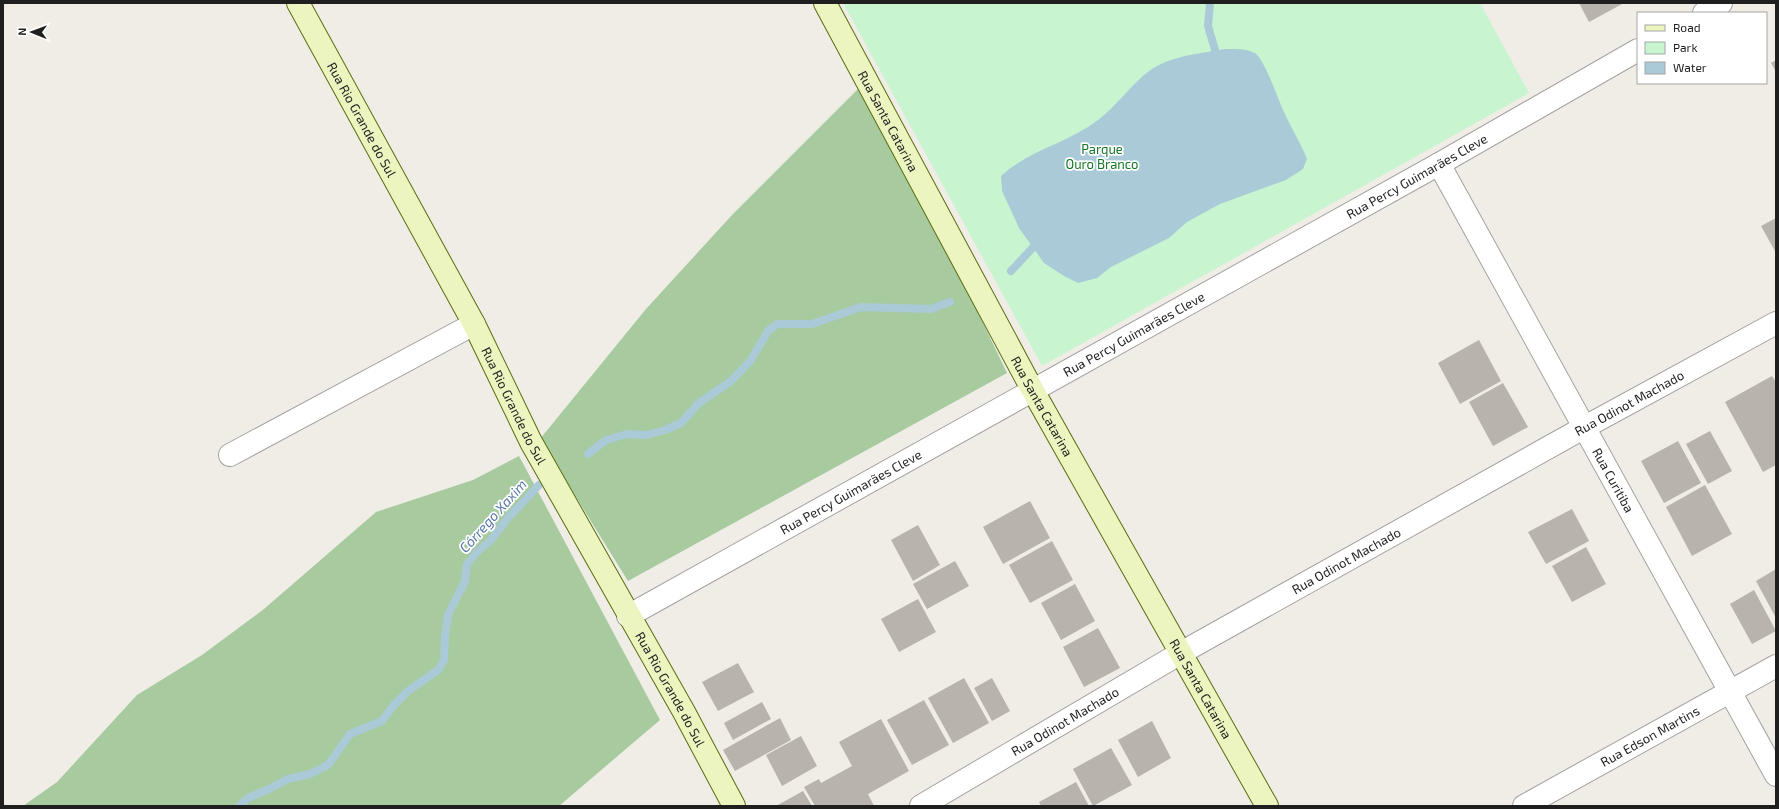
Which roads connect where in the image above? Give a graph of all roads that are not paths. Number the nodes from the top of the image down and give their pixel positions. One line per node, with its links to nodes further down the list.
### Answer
1 (298, 3): 8 (street, Rua Rio Grande do Sul)
2 (825, 3): 9 (street, Rua Santa Catarina)
3 (1721, 3): 4 (street)
4 (1706, 12)
5 (1637, 51): 6 (street, Rua Percy Guimarães Cleve)
6 (1439, 164): 9 (street, Rua Percy Guimarães Cleve); 10 (street, Rua Curitiba)
7 (1776, 323): 10 (street, Rua Odinot Machado)
8 (474, 324): 11 (street); 12 (street, Rua Rio Grande do Sul)
9 (1032, 389): 12 (street, Rua Percy Guimarães Cleve); 13 (street, Rua Santa Catarina)
10 (1585, 427): 13 (street, Rua Odinot Machado); 15 (street, Rua Curitiba)
11 (230, 455)
12 (628, 616): 17 (street, Rua Rio Grande do Sul)
13 (1180, 654): 18 (street, Rua Odinot Machado); 19 (street, Rua Santa Catarina)
14 (1776, 666): 15 (street, Rua Edson Martins)
15 (1729, 692): 16 (street, Rua Curitiba); 20 (street, Rua Edson Martins)
16 (1776, 775)
17 (734, 806)
18 (921, 806)
19 (1267, 806)
20 (1524, 806)

